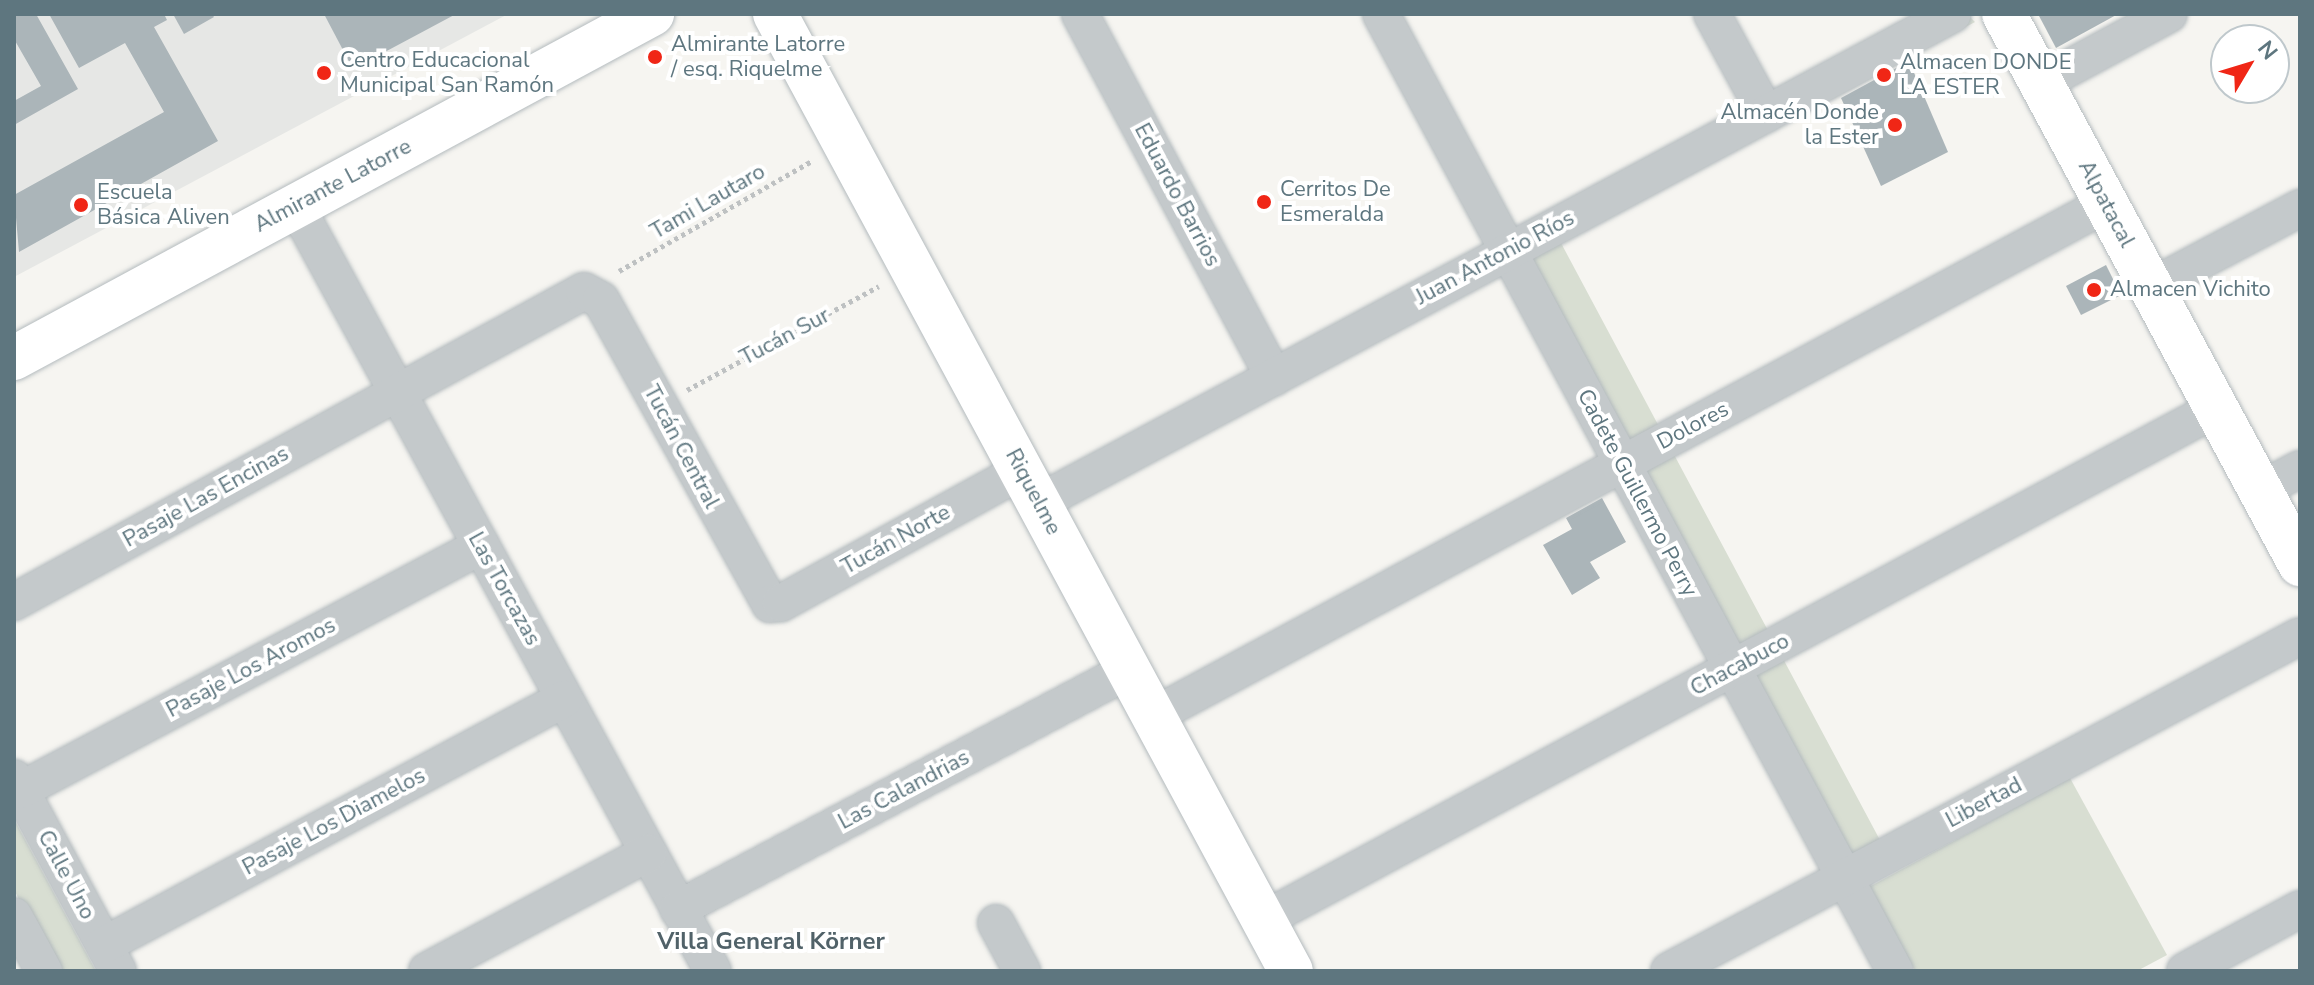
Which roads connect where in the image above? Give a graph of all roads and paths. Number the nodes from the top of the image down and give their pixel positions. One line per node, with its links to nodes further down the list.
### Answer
1 (652, 14): 13 (street, Almirante Latorre)
2 (775, 14): 11 (street, Riquelme)
3 (1080, 14): 20 (street, Eduardo Barrios)
4 (1381, 14): 15 (street, Cadete Guillermo Perry)
5 (1712, 14): 10 (street)
6 (1953, 14): 10 (street, Juan Antonio Ríos)
7 (2004, 14): 9 (street, Alpatacal)
8 (2169, 14): 9 (street)
9 (2041, 83): 12 (street, Alpatacal)
10 (1766, 114): 15 (street, Juan Antonio Ríos)
11 (844, 143): 16 (street, Riquelme); 18 (path, Tami Lautaro)
12 (2106, 204): 17 (street, Alpatacal); 24 (street, Dolores)
13 (296, 206): 19 (street, Almirante Latorre); 21 (street, Las Torcazas)
14 (2300, 208): 17 (street)
15 (1508, 252): 20 (street, Juan Antonio Ríos); 24 (street, Cadete Guillermo Perry)
16 (912, 268): 22 (path, Tucán Sur); 26 (street, Riquelme)
17 (2151, 287): 23 (street, Alpatacal)
18 (591, 292): 21 (street); 22 (street, Tucán Central)
19 (14, 358)
20 (1274, 377): 26 (street, Juan Antonio Ríos)
21 (397, 392): 28 (street, Las Torcazas); 30 (street, Pasaje Las Encinas)
22 (659, 405): 31 (street, Tucán Central)
23 (2217, 408): 27 (street, Alpatacal); 33 (street, Chacabuco)
24 (1622, 464): 33 (street, Cadete Guillermo Perry); 36 (street, Dolores)
25 (2300, 469): 27 (street)
26 (1030, 487): 31 (street, Tucán Norte); 34 (street, Riquelme)
27 (2260, 490): 29 (street, Alpatacal)
28 (481, 546): 35 (street, Las Torcazas); 37 (street, Pasaje Los Aromos)
29 (2300, 564)
30 (14, 602)
31 (770, 604)
32 (2300, 636): 39 (street, Libertad)
33 (1732, 669): 39 (street, Cadete Guillermo Perry); 43 (street, Chacabuco)
34 (1129, 670): 36 (street, Riquelme); 40 (street, Las Calandrias)
35 (564, 699): 38 (street, Las Torcazas); 45 (street, Pasaje Los Diamelos)
36 (1153, 716): 43 (street, Riquelme)
37 (17, 784): 45 (street, Calle Uno)
38 (648, 853): 40 (street, Las Torcazas); 47 (street)
39 (1845, 877): 51 (street, Libertad); 52 (street, Cadete Guillermo Perry)
40 (678, 909): 48 (street, Las Torcazas)
41 (2300, 909): 53 (street)
42 (14, 916): 46 (street)
43 (1263, 920): 50 (street, Riquelme)
44 (996, 923): 49 (street)
45 (111, 958)
46 (44, 971)
47 (427, 971)
48 (713, 971)
49 (1022, 971)
50 (1291, 971)
51 (1669, 971)
52 (1895, 971)
53 (2185, 971)

